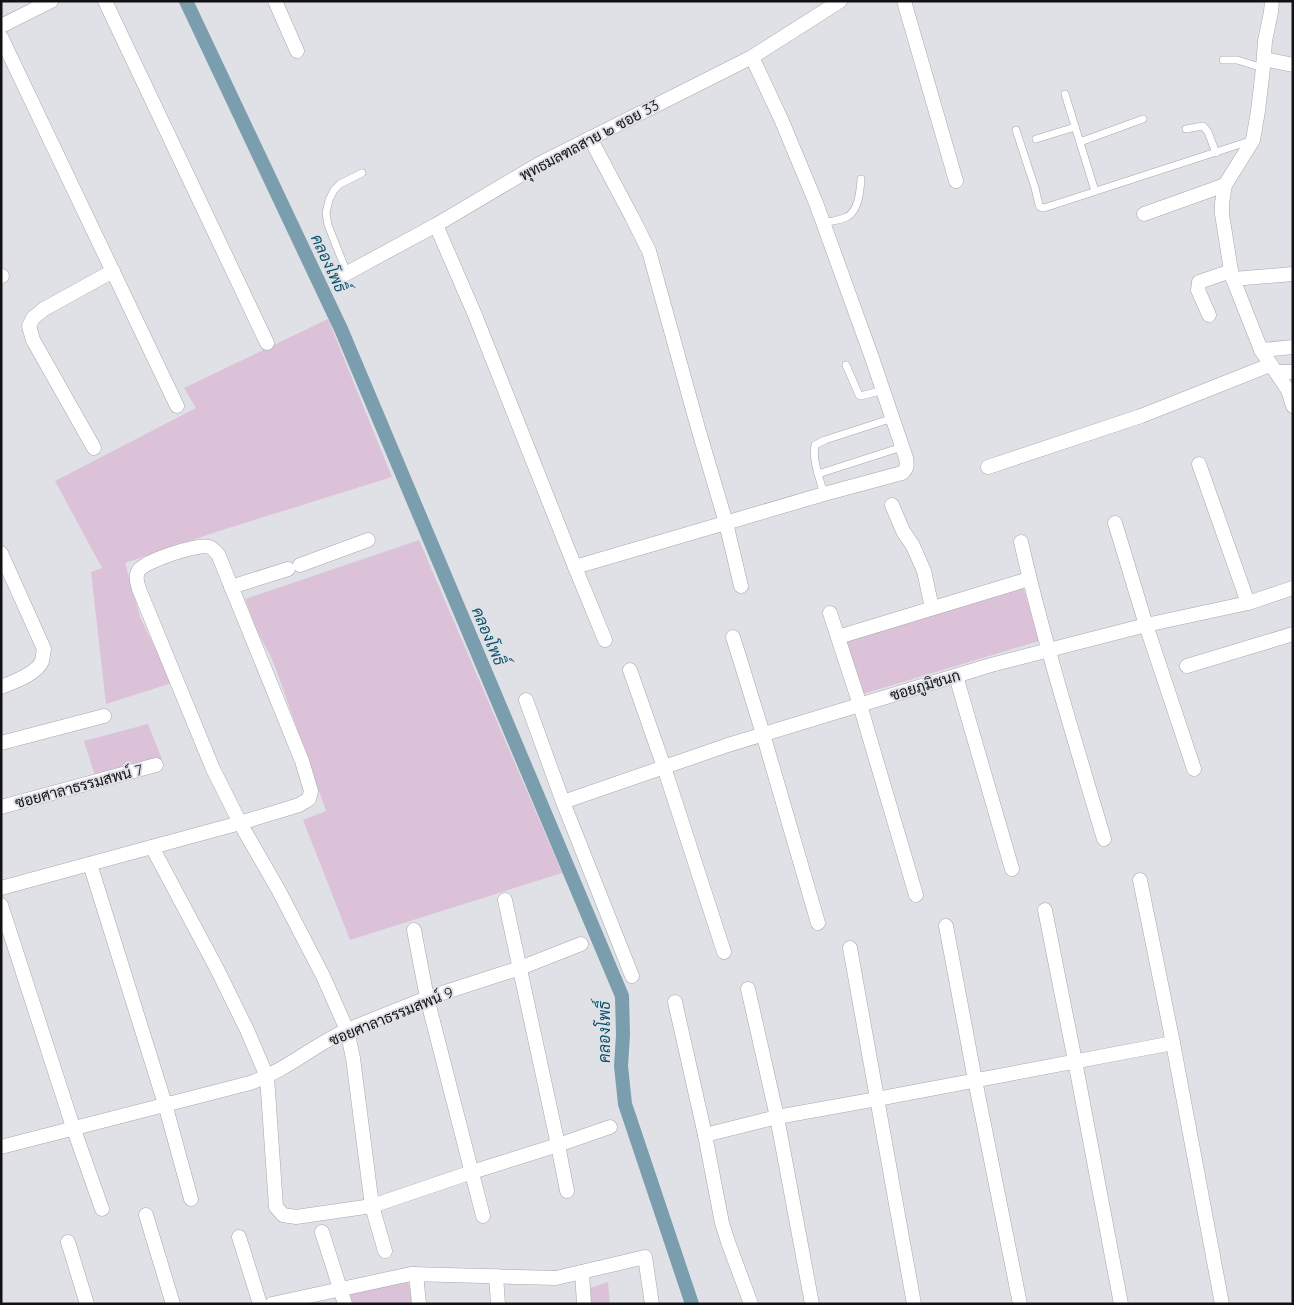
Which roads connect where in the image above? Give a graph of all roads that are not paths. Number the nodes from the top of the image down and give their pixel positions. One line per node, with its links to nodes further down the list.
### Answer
1 (51, 1): 7 (street)
2 (105, 1): 37 (street)
3 (275, 1): 9 (street)
4 (840, 1): 10 (street, พุทธมลฑลสาย ๒ ซอย 33)
5 (904, 1): 26 (street)
6 (1272, 1): 12 (street)
7 (1, 26)
8 (1, 37): 32 (street)
9 (297, 51)
10 (752, 57): 19 (street, พุทธมลฑลสาย ๒ ซอย 33); 30 (street)
11 (1223, 60): 12 (lane)
12 (1264, 64): 13 (street); 21 (street)
13 (1293, 65)
14 (1065, 94): 16 (lane)
15 (1143, 119): 22 (lane)
16 (1075, 127): 20 (lane); 22 (lane)
17 (1186, 129): 23 (lane)
18 (1016, 130): 28 (lane)
19 (590, 138): 31 (street, พุทธมลฑลสาย ๒ ซอย 33); 54 (street)
20 (1036, 139)
21 (1253, 140): 23 (lane); 27 (street)
22 (1080, 142): 28 (lane)
23 (1216, 152): 28 (lane)
24 (362, 174): 35 (lane)
25 (861, 179): 30 (lane)
26 (956, 181)
27 (1225, 185): 29 (street); 34 (street)
28 (1096, 191)
29 (1144, 214)
30 (824, 223): 43 (street)
31 (436, 225): 35 (street, พุทธมลฑลสาย ๒ ซอย 33); 59 (street)
32 (113, 271): 44 (street); 48 (street)
33 (1293, 274): 34 (street)
34 (1232, 275): 36 (street); 39 (street)
35 (343, 276)
36 (1209, 315)
37 (267, 343)
38 (1293, 347): 39 (street)
39 (1261, 350): 41 (street)
40 (846, 365): 43 (lane)
41 (1273, 369): 42 (street); 45 (street); 50 (street)
42 (1293, 372)
43 (883, 390): 46 (street)
44 (177, 406)
45 (1293, 406)
46 (893, 418): 47 (street); 51 (lane)
47 (902, 447): 51 (lane); 52 (street)
48 (94, 448)
49 (1199, 464): 64 (street)
50 (988, 467)
51 (818, 474): 52 (lane)
52 (824, 494): 54 (street)
53 (892, 505): 65 (street)
54 (726, 523): 59 (street); 61 (street)
55 (1115, 523): 67 (street)
56 (368, 540): 62 (street)
57 (1021, 542): 60 (street)
58 (1, 553): 76 (street)
59 (575, 567): 71 (street)
60 (1029, 579): 65 (street); 72 (street)
61 (741, 586)
62 (231, 587): 87 (street); 87 (street)
63 (1293, 588): 64 (street, ซอยภูมิชนก)
64 (1248, 603): 67 (street, ซอยภูมิชนก)
65 (932, 608): 70 (street)
66 (830, 613): 70 (street)
67 (1146, 625): 72 (street, ซอยภูมิชนก); 84 (street)
68 (1293, 634): 73 (street)
69 (733, 637): 80 (street)
70 (838, 637): 78 (street)
71 (605, 640)
72 (1049, 650): 75 (street, ซอยภูมิชนก); 88 (street)
73 (1187, 666)
74 (630, 670): 83 (street)
75 (956, 676): 78 (street, ซอยภูมิชนก); 91 (street)
76 (1, 687)
77 (526, 700): 85 (street)
78 (860, 705): 80 (street, ซอยภูมิชนก); 94 (street)
79 (104, 716): 81 (street)
80 (764, 734): 83 (street, ซอยภูมิชนก); 98 (street)
81 (1, 743)
82 (156, 766): 86 (street, ซอยศาลาธรรมสพน์ 7)
83 (664, 767): 85 (street, ซอยภูมิชนก); 103 (street)
84 (1194, 769)
85 (563, 802): 105 (street)
86 (1, 807)
87 (240, 823): 89 (street); 109 (street)
88 (1104, 839)
89 (152, 847): 90 (street); 112 (street)
90 (90, 864): 93 (street); 115 (street)
91 (1012, 869)
92 (1140, 880): 110 (street)
93 (1, 888)
94 (916, 895)
95 (505, 900): 104 (street)
96 (1, 905): 118 (street)
97 (1045, 910): 111 (street)
98 (818, 923)
99 (946, 926): 113 (street)
100 (414, 930): 107 (street)
101 (581, 944): 104 (street, ซอยศาลาธรรมสพน์ 9)
102 (850, 948): 114 (street)
103 (724, 952)
104 (520, 968): 107 (street, ซอยศาลาธรรมสพน์ 9); 120 (street)
105 (632, 976)
106 (748, 989): 116 (street)
107 (427, 998): 109 (street, ซอยศาลาธรรมสพน์ 9); 122 (street)
108 (675, 1002): 119 (street)
109 (346, 1030): 112 (street, ซอยศาลาธรรมสพน์ 9); 125 (street)
110 (1173, 1043): 111 (street); 151 (street)
111 (1075, 1062): 113 (street); 150 (street)
112 (267, 1077): 115 (street, ซอยศาลาธรรมสพน์ 9); 125 (street)
113 (975, 1080): 114 (street); 149 (street)
114 (877, 1100): 116 (street); 148 (street)
115 (165, 1104): 118 (street, ซอยศาลาธรรมสพน์ 9); 124 (street)
116 (777, 1117): 119 (street); 147 (street)
117 (610, 1127): 120 (street)
118 (73, 1128): 121 (street, ซอยศาลาธรรมสพน์ 9); 126 (street)
119 (705, 1135): 146 (street)
120 (558, 1145): 122 (street); 123 (street)
121 (1, 1147)
122 (472, 1172): 125 (street); 128 (street)
123 (566, 1191)
124 (191, 1199)
125 (372, 1206): 132 (street)
126 (102, 1209)
127 (146, 1215): 138 (street)
128 (483, 1216)
129 (322, 1232): 136 (street)
130 (239, 1237): 139 (street)
131 (68, 1242): 137 (street)
132 (385, 1251)
133 (582, 1272): 135 (street); 144 (street); 145 (street)
134 (416, 1274): 135 (street); 136 (street); 142 (street)
135 (496, 1276): 143 (street)
136 (340, 1289): 140 (street); 141 (street)
137 (87, 1304)
138 (173, 1304)
139 (260, 1304)
140 (272, 1304)
141 (345, 1304)
142 (419, 1304)
143 (498, 1304)
144 (584, 1304)
145 (652, 1304)
146 (751, 1304)
147 (812, 1304)
148 (914, 1304)
149 (1020, 1304)
150 (1121, 1304)
151 (1222, 1304)

